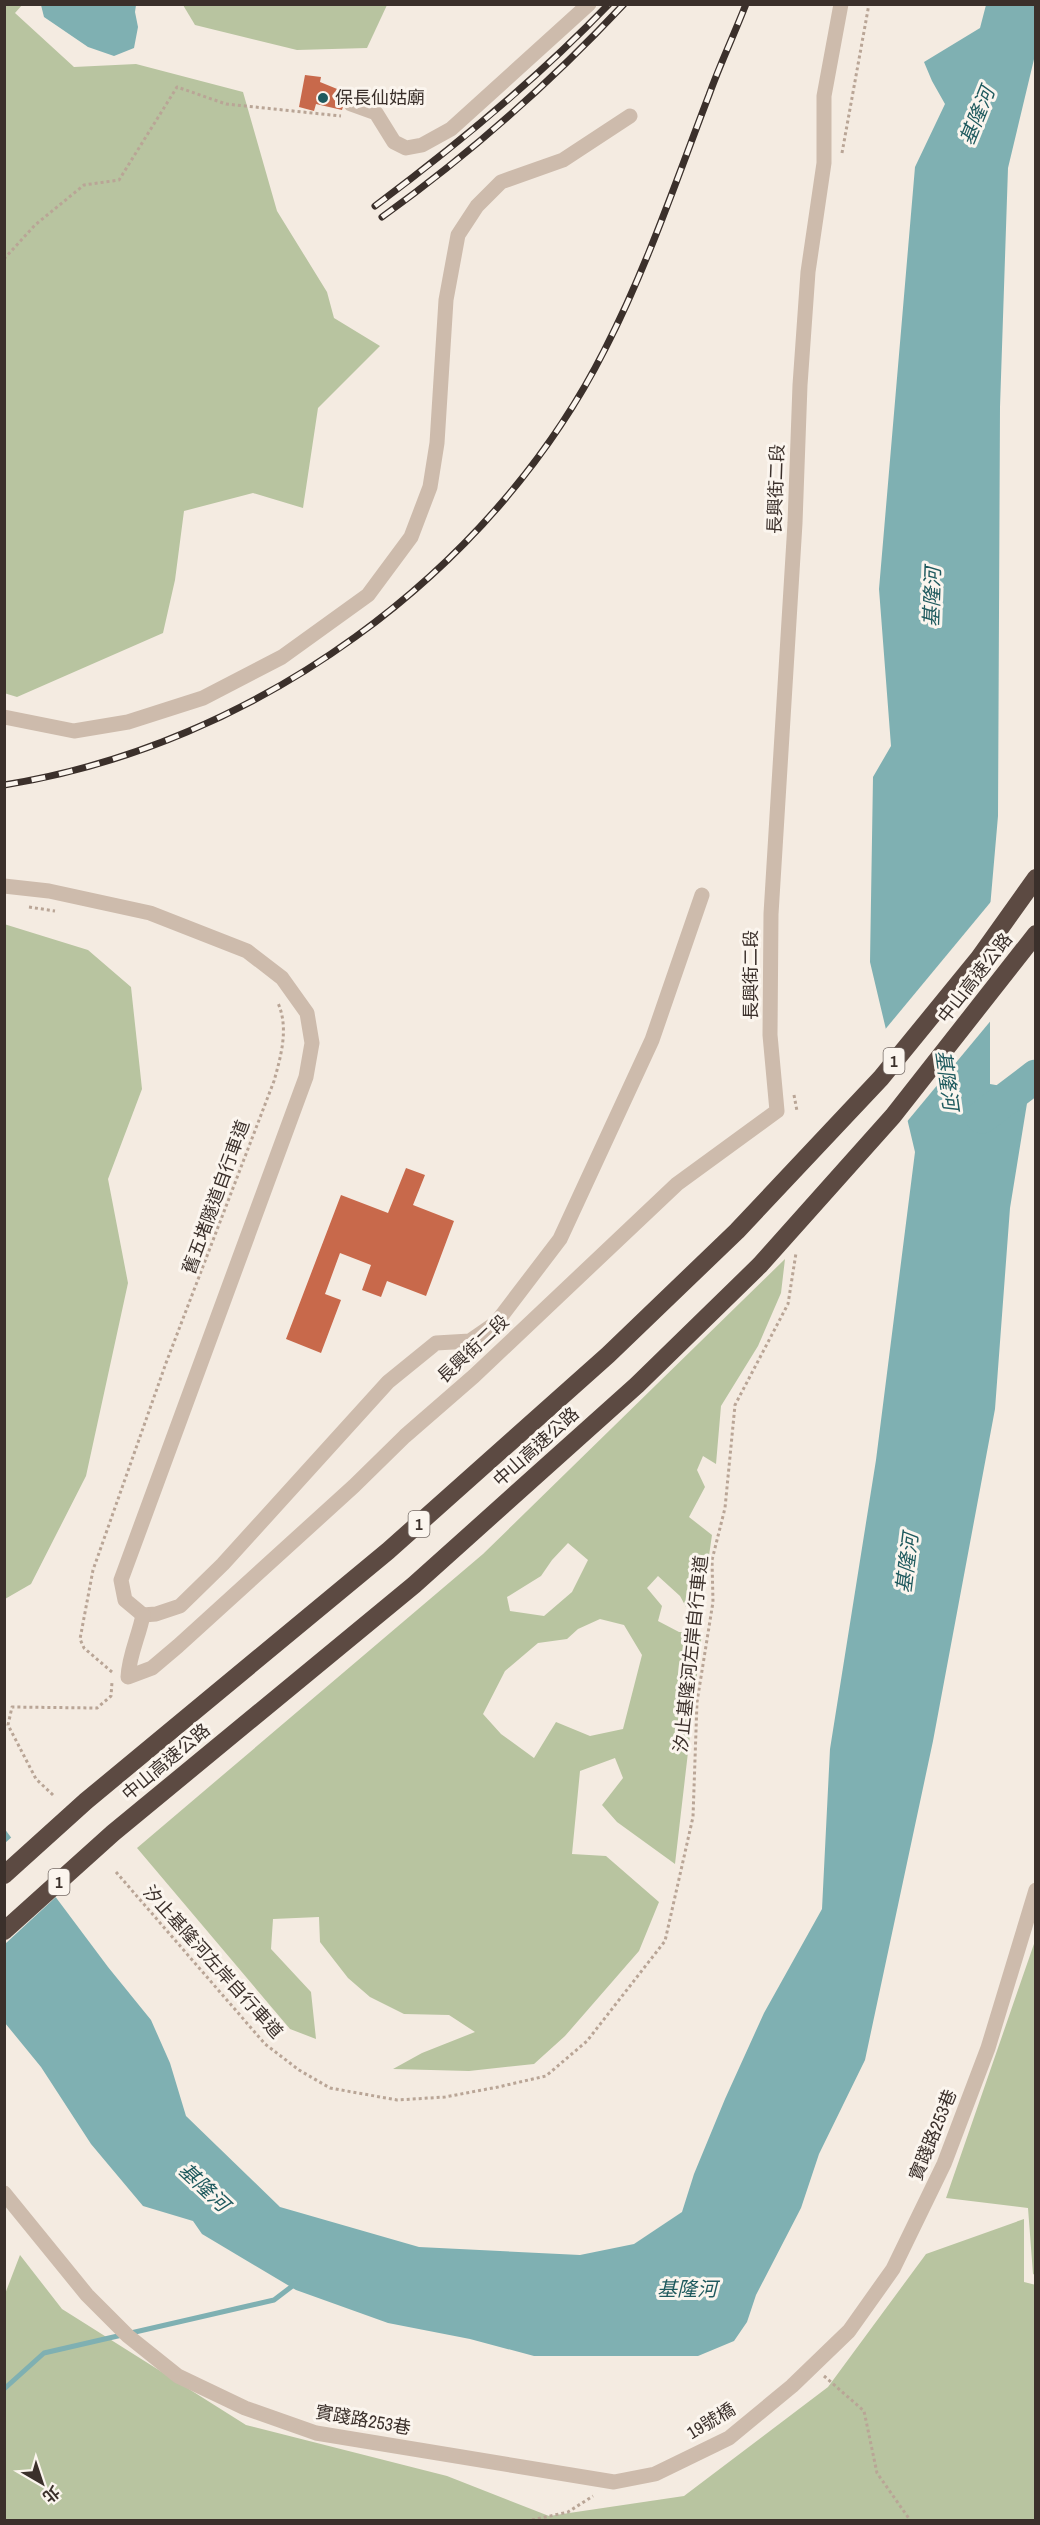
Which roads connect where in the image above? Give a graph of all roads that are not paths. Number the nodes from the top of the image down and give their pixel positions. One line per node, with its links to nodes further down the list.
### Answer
1 (589, 4): 3 (street)
2 (841, 4): 10 (street, 長興街二段)
3 (351, 104)
4 (630, 116): 5 (street)
5 (4, 717)
6 (1035, 878): 11 (highway, 中山高速公路 / 1)
7 (4, 886): 10 (street)
8 (702, 895): 10 (street)
9 (1035, 934): 13 (highway, 中山高速公路 / 1)
10 (143, 1615)
11 (4, 1875)
12 (1035, 1890): 15 (street, 實踐路253巷)
13 (4, 1931)
14 (4, 2193): 16 (street, 實踐路253巷)
15 (814, 2367): 16 (street, 19號橋)
16 (614, 2482)

